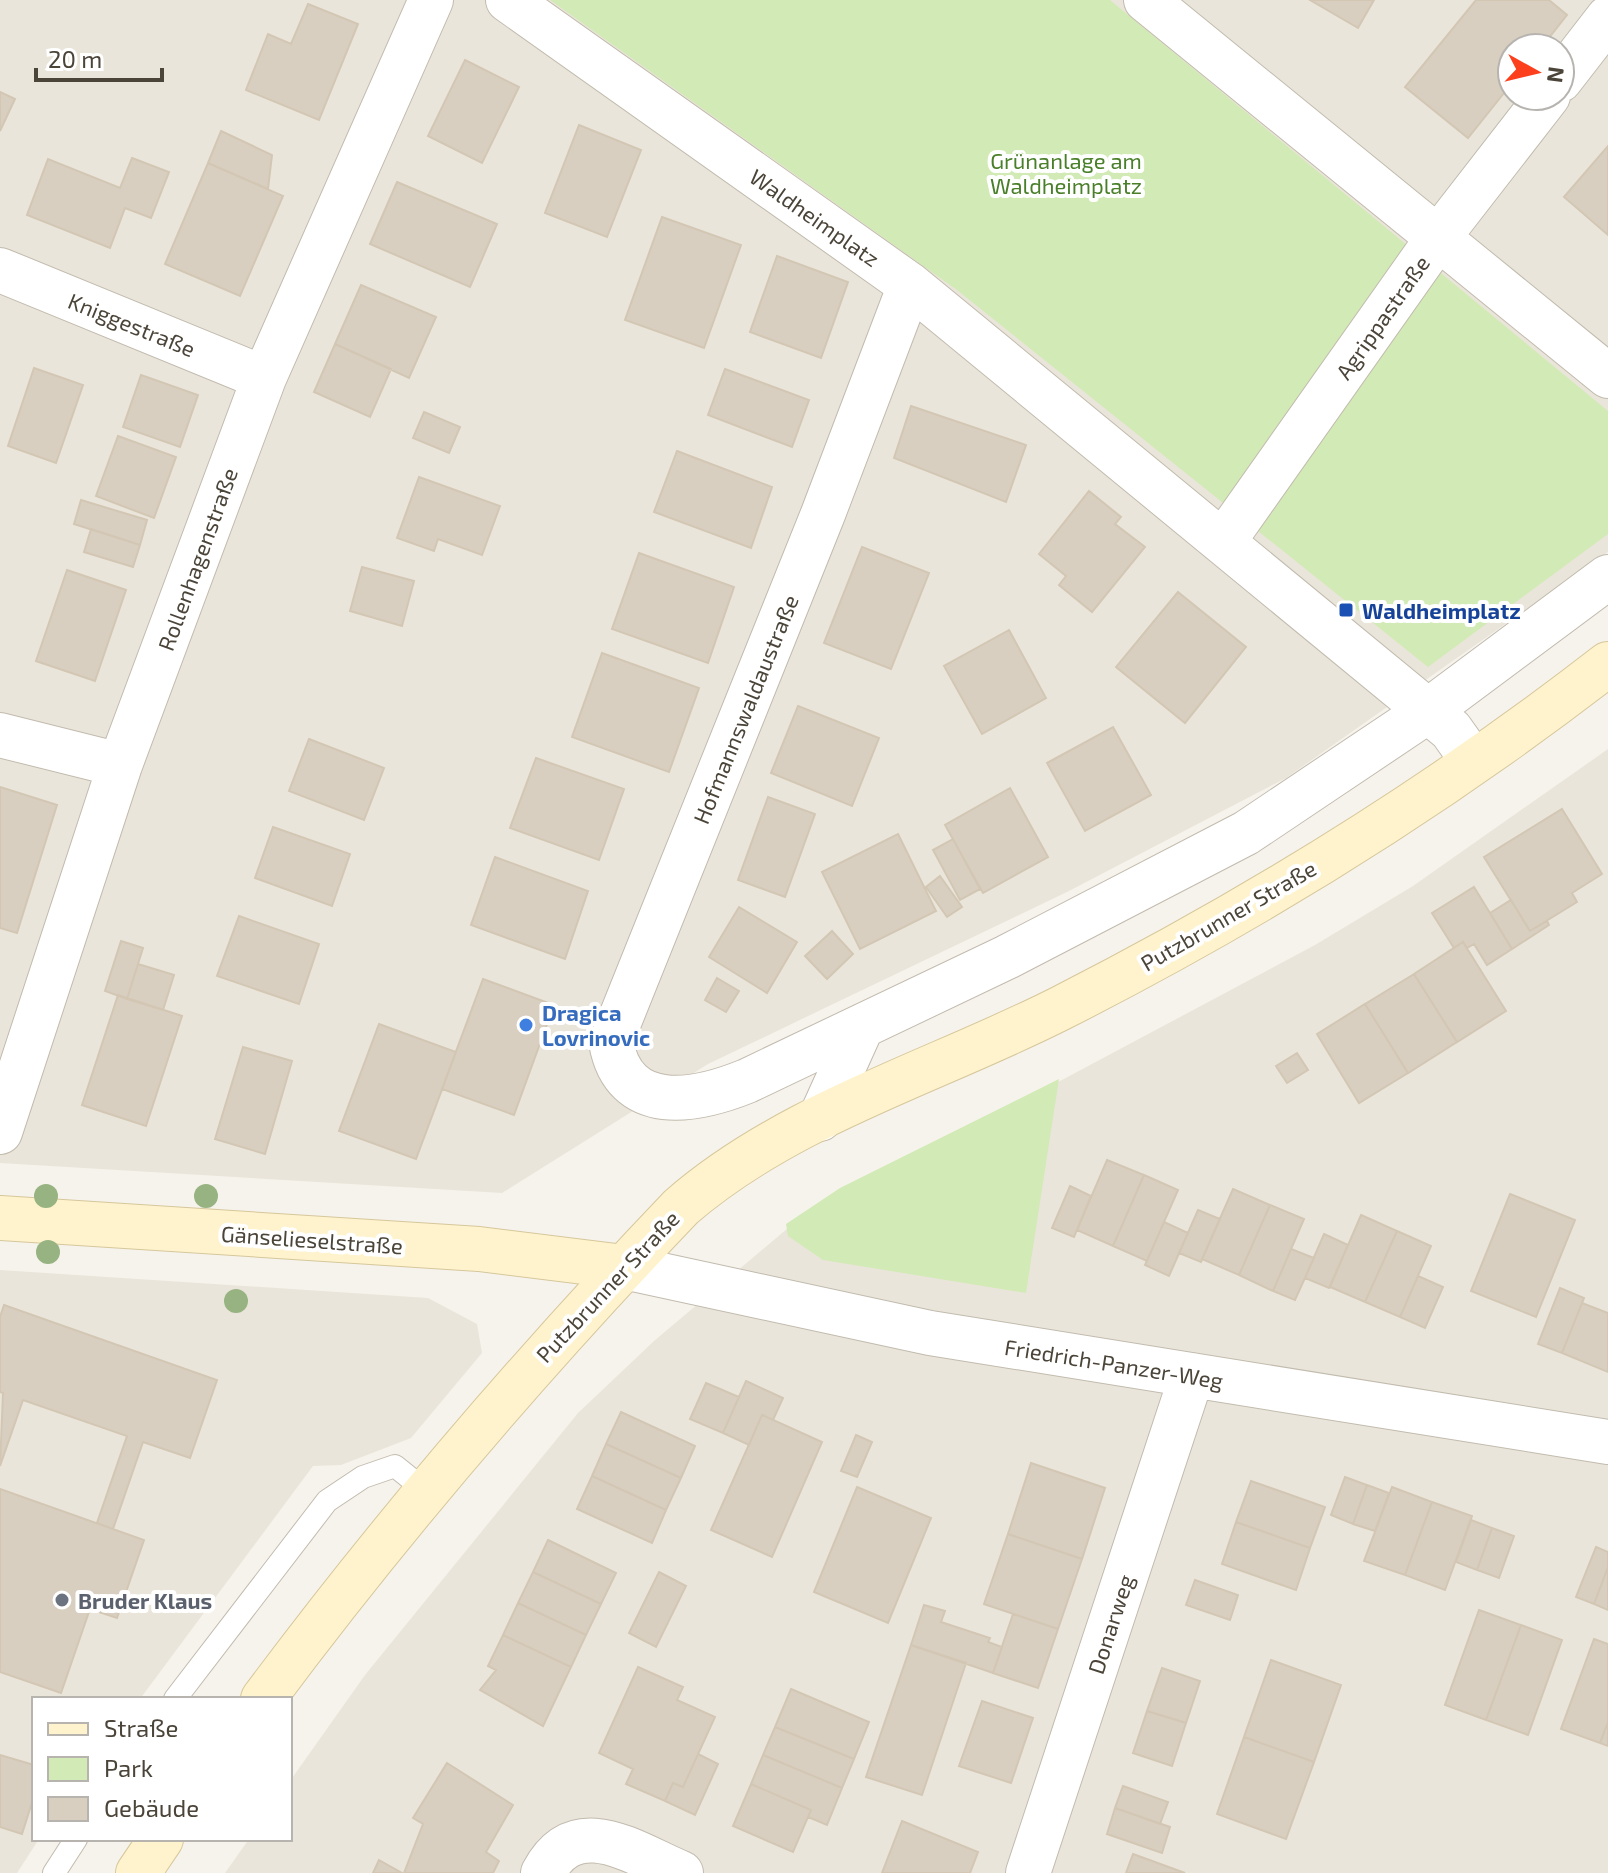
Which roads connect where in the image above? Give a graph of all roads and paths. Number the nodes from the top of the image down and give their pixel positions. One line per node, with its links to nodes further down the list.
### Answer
1 (431, 0): 11 (street, Rollenhagenstraße)
2 (508, 0): 9 (street, Waldheimplatz)
3 (1146, 0): 7 (street)
4 (1608, 18): 5 (street)
5 (1576, 59)
6 (1536, 112): 7 (street, Agrippastraße)
7 (1437, 239): 10 (street); 12 (street, Agrippastraße)
8 (0, 270): 11 (street, Kniggestraße)
9 (910, 285): 12 (street, Waldheimplatz); 19 (street, Hofmannswaldaustraße)
10 (1608, 376)
11 (264, 378): 18 (street, Rollenhagenstraße)
12 (1223, 542): 15 (street, Waldheimplatz)
13 (1608, 577): 15 (street)
14 (1608, 664): 17 (main road, Putzbrunner Straße)
15 (1428, 711): 17 (street, Waldheimplatz); 19 (street)
16 (0, 735): 18 (street)
17 (1473, 761): 20 (main road, Putzbrunner Straße)
18 (120, 765): 21 (street, Rollenhagenstraße)
19 (862, 1026): 20 (street)
20 (820, 1119): 23 (main road, Putzbrunner Straße)
21 (0, 1132)
22 (0, 1218): 23 (main road, Gänselieselstraße)
23 (624, 1267): 24 (street, Friedrich-Panzer-Weg); 26 (main road, Putzbrunner Straße)
24 (1192, 1375): 25 (street, Friedrich-Panzer-Weg); 35 (street, Donarweg)
25 (1608, 1442)
26 (426, 1491): 27 (lane); 28 (main road, Putzbrunner Straße)
27 (177, 1697)
28 (265, 1697)
29 (75, 1841): 31 (lane)
30 (160, 1841): 32 (main road)
31 (54, 1873)
32 (138, 1873)
33 (543, 1873): 34 (street)
34 (681, 1873)
35 (1028, 1873)

